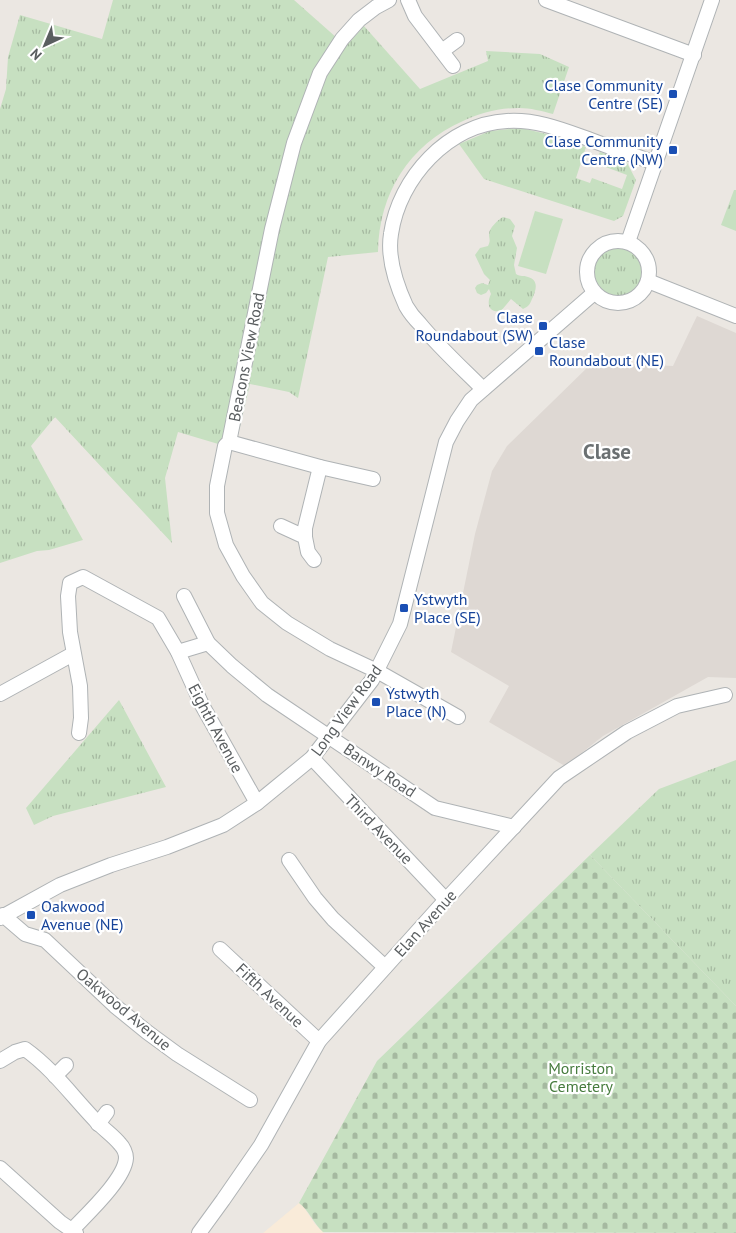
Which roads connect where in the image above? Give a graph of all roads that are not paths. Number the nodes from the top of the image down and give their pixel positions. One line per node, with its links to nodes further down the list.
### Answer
1 (389, 0): 16 (street, Beacons View Road)
2 (408, 0): 7 (street)
3 (546, 0): 5 (street)
4 (712, 0): 8 (street)
5 (572, 5): 8 (street)
6 (457, 40): 7 (street)
7 (442, 51): 9 (street)
8 (694, 55): 10 (street)
9 (453, 66)
10 (655, 162): 11 (street); 15 (street)
11 (628, 242): 12 (street); 13 (street)
12 (648, 281): 13 (street); 14 (street)
13 (594, 293): 15 (street, Long View Road)
14 (736, 316)
15 (483, 390): 26 (street, Long View Road)
16 (230, 442): 17 (street); 26 (street, Beacons View Road)
17 (320, 467): 18 (street); 20 (street)
18 (373, 479)
19 (281, 526): 20 (street)
20 (305, 537): 21 (street)
21 (314, 560)
22 (184, 596): 23 (street, Banwy Road)
23 (208, 643): 24 (street); 31 (street, Banwy Road)
24 (178, 652): 25 (street, Eighth Avenue); 33 (street, Eighth Avenue)
25 (73, 654): 27 (street); 30 (street)
26 (377, 671): 29 (street, Beacons View Road); 31 (street, Long View Road)
27 (0, 694)
28 (725, 695): 34 (street, Elan Avenue)
29 (458, 717)
30 (79, 733)
31 (329, 736): 32 (street, Long View Road); 34 (street, Banwy Road)
32 (312, 758): 33 (street, Long View Road); 36 (street, Third Avenue)
33 (257, 803): 37 (street, Long View Road)
34 (514, 827): 36 (street, Elan Avenue)
35 (289, 860): 39 (street)
36 (446, 900): 39 (street, Elan Avenue)
37 (2, 917): 44 (street, Oakwood Avenue)
38 (220, 949): 40 (street, Fifth Avenue)
39 (385, 967): 40 (street, Elan Avenue)
40 (319, 1041): 49 (street, Elan Avenue)
41 (0, 1061): 43 (street)
42 (66, 1064): 43 (street)
43 (60, 1080): 46 (street)
44 (250, 1100)
45 (107, 1112): 46 (street)
46 (98, 1124): 48 (street)
47 (0, 1168): 48 (street)
48 (74, 1232)
49 (198, 1233)

